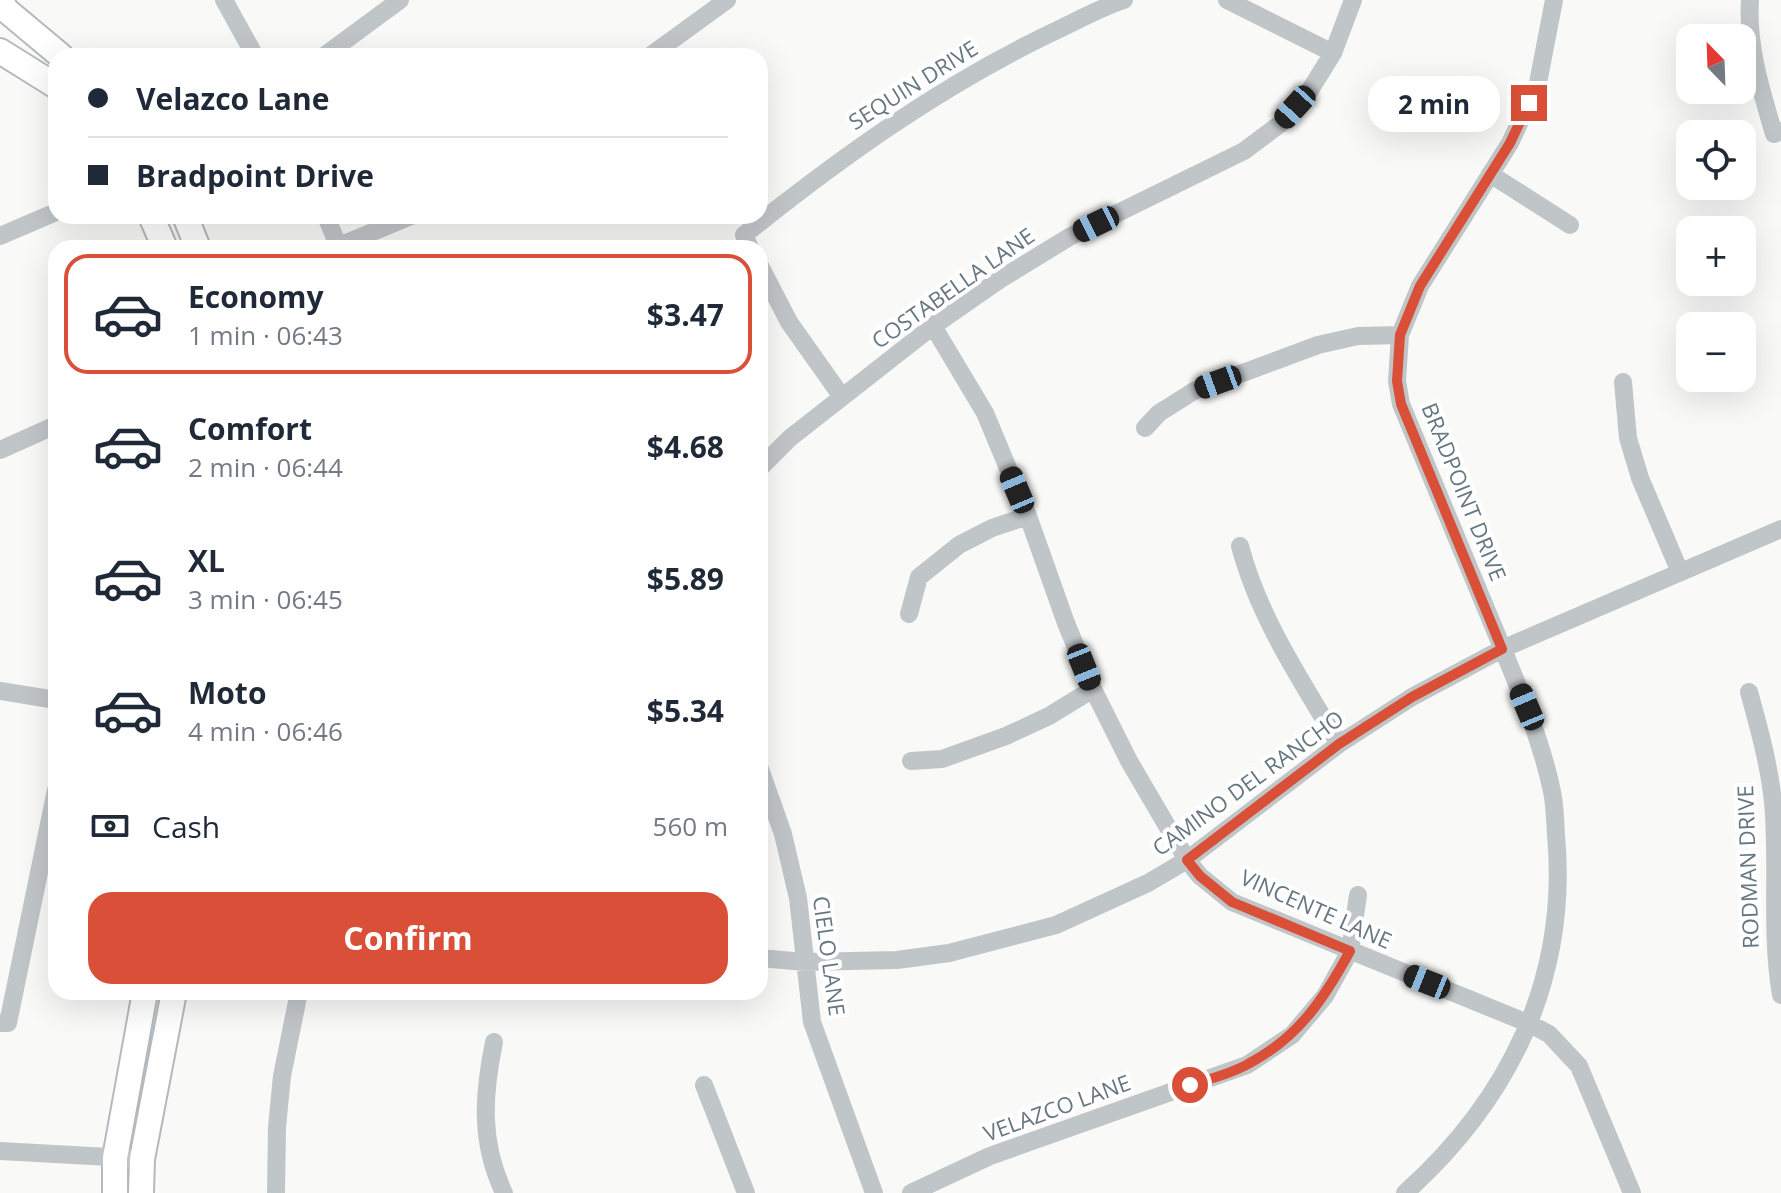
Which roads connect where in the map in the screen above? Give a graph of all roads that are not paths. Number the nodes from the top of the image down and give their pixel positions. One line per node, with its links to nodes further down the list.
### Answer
1 (1, 0): 10 (street)
2 (224, 0): 11 (street)
3 (400, 0): 12 (street)
4 (727, 0): 13 (street)
5 (1124, 0): 20 (street, SEQUIN DRIVE)
6 (1227, 0): 15 (street)
7 (1353, 0): 15 (street, COSTABELLA LANE)
8 (1554, 0): 18 (street, BRADPOINT DRIVE)
9 (1750, 0): 17 (street)
10 (51, 48)
11 (251, 48)
12 (335, 48)
13 (661, 48)
14 (0, 51): 16 (street)
15 (1333, 53): 28 (street, COSTABELLA LANE)
16 (48, 81)
17 (1778, 132)
18 (1490, 174): 23 (street); 29 (street, BRADPOINT DRIVE)
19 (48, 215): 24 (street)
20 (768, 222)
21 (392, 224): 25 (street)
22 (766, 224): 26 (street, SEQUIN DRIVE)
23 (1570, 225)
24 (0, 236)
25 (355, 240)
26 (749, 240)
27 (768, 281): 31 (street)
28 (933, 326): 31 (street, COSTABELLA LANE); 36 (street, VINCENTE LANE)
29 (1400, 335): 32 (street); 41 (street, BRADPOINT DRIVE)
30 (1623, 382): 39 (street)
31 (842, 397): 35 (street, COSTABELLA LANE)
32 (1145, 428)
33 (48, 429): 34 (street)
34 (0, 450)
35 (768, 460)
36 (1028, 516): 40 (street); 42 (street, VINCENTE LANE)
37 (1781, 529): 39 (street, CAMINO DEL RANCHO)
38 (1240, 546): 46 (street)
39 (1680, 572): 41 (street, CAMINO DEL RANCHO)
40 (909, 614)
41 (1502, 649): 46 (street, CAMINO DEL RANCHO); 60 (street, BRADPOINT DRIVE)
42 (1093, 689): 47 (street); 50 (street, VINCENTE LANE)
43 (0, 691): 45 (street)
44 (1749, 692): 55 (street, RODMAN DRIVE)
45 (48, 699)
46 (1339, 744): 50 (street, CAMINO DEL RANCHO)
47 (911, 761)
48 (768, 792): 54 (street, CIELO LANE)
49 (48, 837): 59 (street)
50 (1187, 860): 52 (street, VINCENTE LANE); 54 (street, CAMINO DEL RANCHO)
51 (1358, 895): 52 (street, VELAZCO LANE)
52 (1350, 951): 60 (street, VINCENTE LANE); 72 (street, VELAZCO LANE)
53 (768, 959): 54 (street, CAMINO DEL RANCHO)
54 (805, 962): 71 (street, CIELO LANE)
55 (1781, 995)
56 (144, 1000): 64 (street)
57 (172, 1000): 65 (street)
58 (298, 1000): 68 (street)
59 (4, 1023)
60 (1530, 1024): 73 (street, BRADPOINT DRIVE); 74 (street, VINCENTE LANE)
61 (494, 1042): 69 (street)
62 (704, 1085): 70 (street)
63 (0, 1151): 64 (street)
64 (115, 1158): 65 (street); 66 (street)
65 (142, 1159): 67 (street)
66 (115, 1193)
67 (141, 1193)
68 (276, 1193)
69 (504, 1193)
70 (746, 1193)
71 (874, 1193)
72 (911, 1193)
73 (1405, 1193)
74 (1632, 1193)

